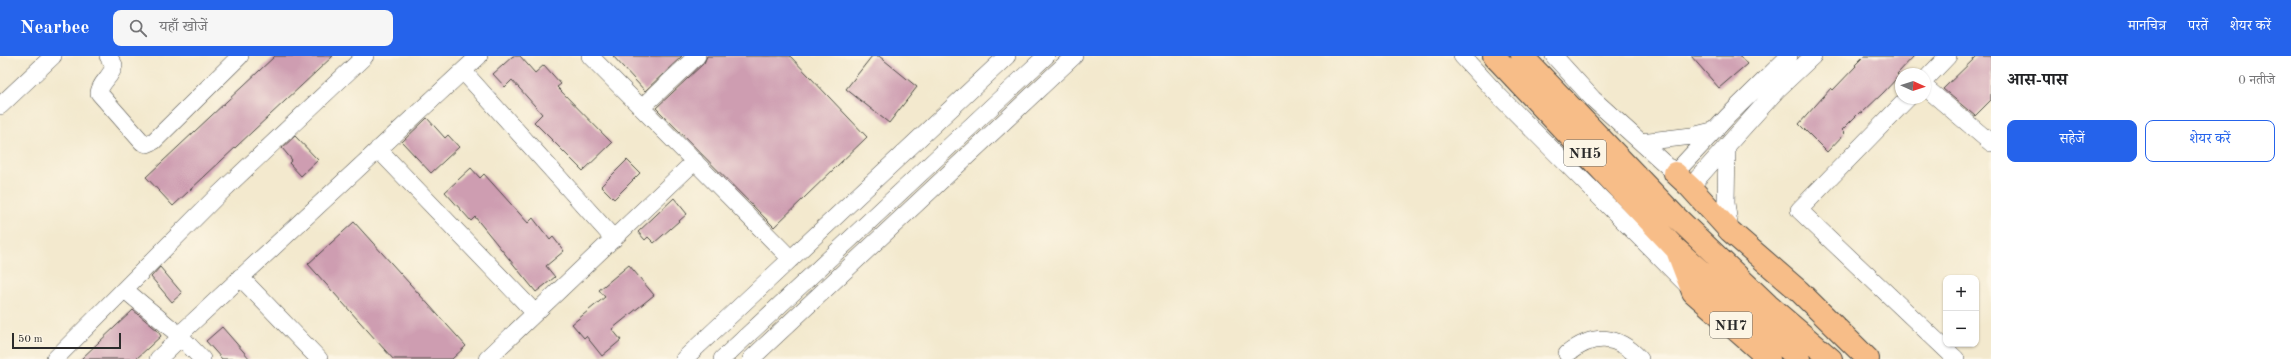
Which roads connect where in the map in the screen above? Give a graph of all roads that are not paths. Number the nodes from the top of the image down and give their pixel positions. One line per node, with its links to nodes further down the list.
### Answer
1 (53, 56): 22 (street)
2 (108, 56): 3 (street)
3 (240, 56)
4 (366, 56): 36 (street)
5 (479, 56): 18 (street)
6 (590, 56): 23 (street)
7 (697, 56): 23 (street)
8 (1007, 56): 34 (street)
9 (1046, 56): 48 (street)
10 (1074, 56): 49 (street)
11 (1462, 56): 37 (street)
12 (1494, 56): 33 (highway, NH5)
13 (1522, 56): 53 (highway, NH5)
14 (1554, 56): 25 (street)
15 (1789, 56): 24 (street)
16 (1813, 56): 27 (street)
17 (1948, 56): 19 (street)
18 (462, 71): 28 (street); 32 (street)
19 (1931, 74)
20 (1931, 92): 26 (street)
21 (1902, 104): 54 (street)
22 (0, 106)
23 (642, 107): 29 (street)
24 (1716, 130): 25 (street); 30 (street)
25 (1641, 142): 30 (street)
26 (1991, 143)
27 (1727, 146): 30 (street); 31 (street)
28 (378, 149): 35 (street); 38 (street)
29 (695, 161): 32 (street); 34 (street)
30 (1682, 180): 31 (highway)
31 (1730, 230): 41 (highway)
32 (614, 239): 38 (street)
33 (1677, 250): 37 (highway, NH7); 52 (highway, NH5)
34 (791, 259): 47 (street)
35 (240, 278): 39 (street); 45 (street)
36 (125, 290): 39 (street); 42 (street)
37 (1693, 292): 51 (highway, NH7)
38 (535, 313): 46 (street)
39 (180, 336): 43 (street); 44 (street)
40 (1567, 354): 50 (street)
41 (1869, 358)
42 (55, 359)
43 (158, 359)
44 (202, 359)
45 (319, 359)
46 (487, 359)
47 (684, 359)
48 (722, 359)
49 (751, 359)
50 (1640, 359)
51 (1769, 359)
52 (1799, 359)
53 (1831, 359)
54 (1956, 359)

